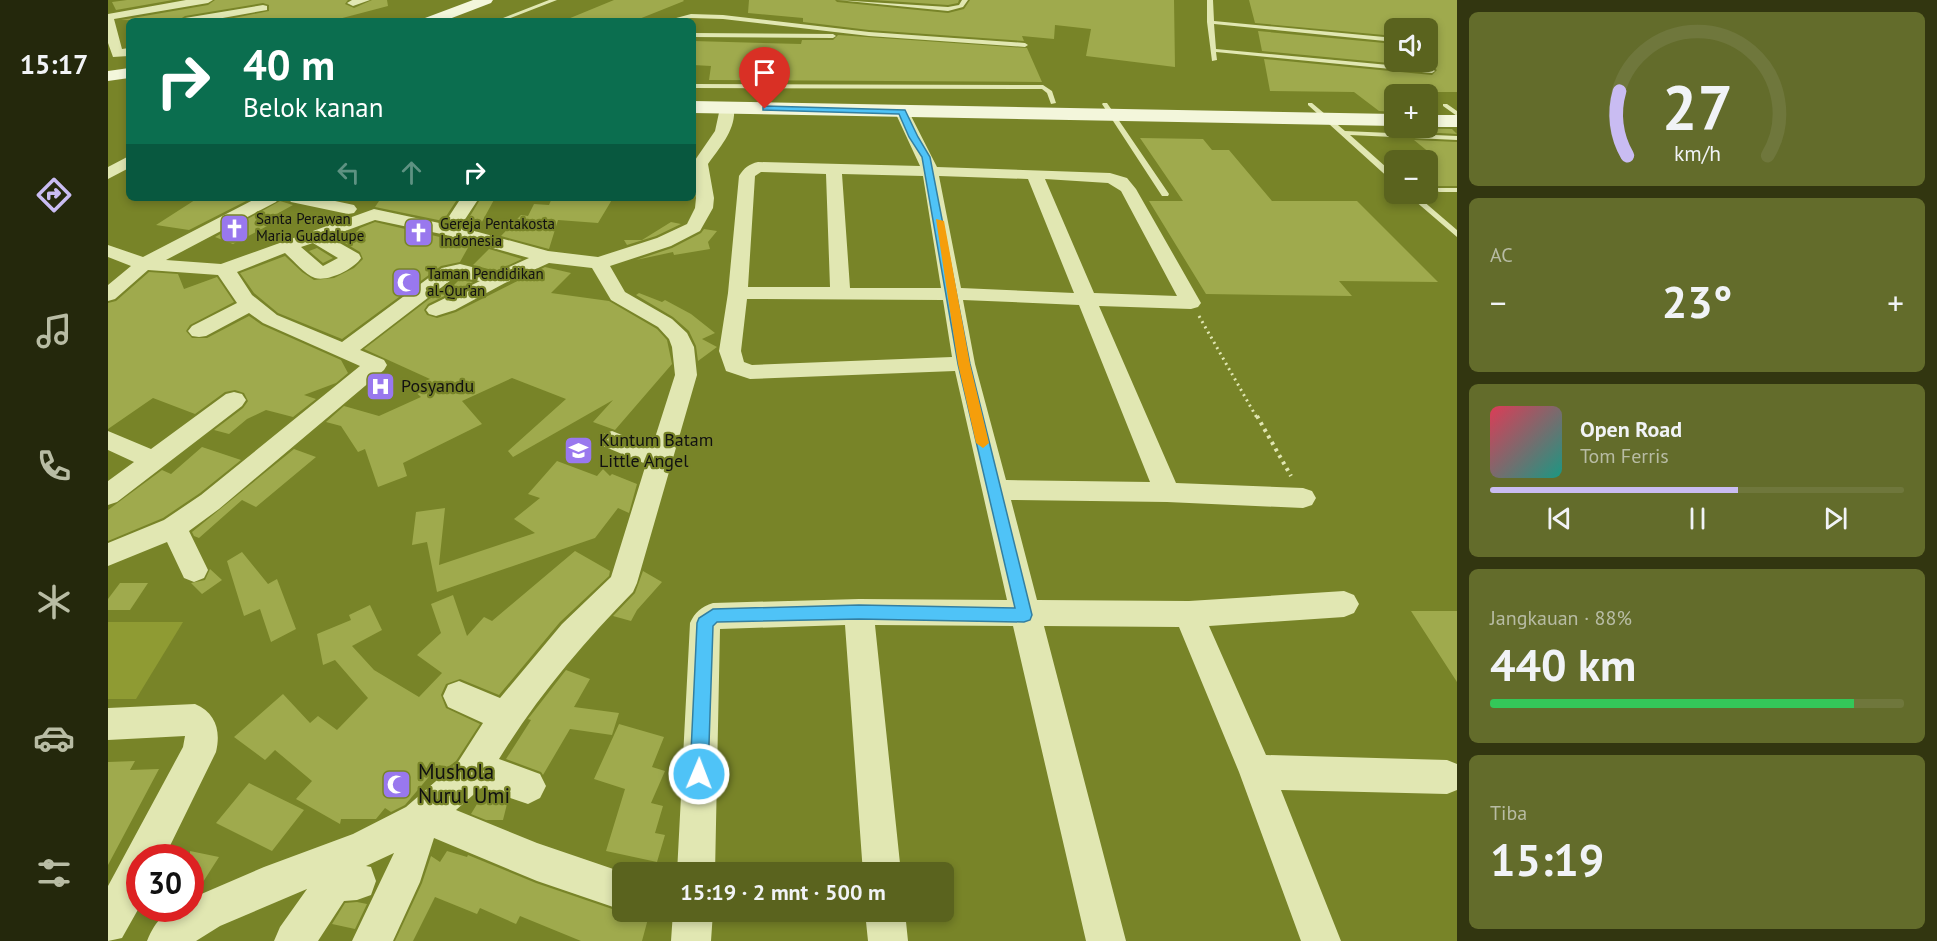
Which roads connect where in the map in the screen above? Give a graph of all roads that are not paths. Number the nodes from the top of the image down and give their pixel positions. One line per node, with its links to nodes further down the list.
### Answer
1 (208, 0): 19 (street)
2 (365, 0): 8 (street)
3 (486, 0): 13 (street)
4 (554, 0): 10 (lane)
5 (840, 0): 6 (lane)
6 (965, 0)
7 (1210, 0): 16 (lane)
8 (353, 3)
9 (531, 3): 10 (lane)
10 (540, 5): 14 (lane)
11 (263, 8): 12 (street)
12 (203, 18)
13 (438, 18)
14 (506, 18)
15 (682, 18): 17 (lane)
16 (1210, 22): 20 (lane); 22 (lane)
17 (869, 33): 18 (lane); 21 (lane)
18 (696, 35)
19 (112, 37): 23 (street)
20 (1384, 39)
21 (1025, 45)
22 (1213, 50): 24 (lane); 25 (lane)
23 (126, 52)
24 (1214, 60)
25 (1384, 66)
26 (126, 73): 27 (street)
27 (108, 76)
28 (126, 80): 29 (street)
29 (108, 83)
30 (696, 86): 32 (lane)
31 (696, 97): 33 (street)
32 (1053, 103): 33 (street); 38 (street)
33 (804, 104): 37 (street); 39 (street)
34 (1310, 104): 35 (street); 38 (street); 40 (lane)
35 (1384, 105)
36 (696, 107): 37 (street)
37 (727, 108): 54 (street)
38 (1109, 110): 39 (street); 40 (street); 55 (lane)
39 (910, 112): 47 (street)
40 (1327, 119): 41 (street); 44 (lane)
41 (1384, 120)
42 (1438, 121): 43 (street)
43 (1457, 121)
44 (1342, 133): 45 (lane); 48 (lane)
45 (1457, 138)
46 (126, 163): 50 (street)
47 (928, 164): 49 (street); 51 (street); 74 (street)
48 (1384, 169)
49 (834, 170): 73 (street); 76 (street)
50 (108, 174)
51 (1034, 174): 77 (street); 77 (street)
52 (1439, 190): 53 (lane)
53 (1457, 190)
54 (698, 194): 68 (street)
55 (1165, 194)
56 (264, 201): 69 (street)
57 (311, 201): 60 (street)
58 (468, 201): 61 (street)
59 (1422, 204): 62 (lane)
60 (348, 209)
61 (449, 231): 63 (street); 67 (street)
62 (1457, 234)
63 (314, 236): 64 (street); 64 (street)
64 (288, 246): 71 (street)
65 (204, 248): 70 (street)
66 (108, 251): 69 (street)
67 (547, 257): 68 (street); 72 (street)
68 (599, 263): 87 (street)
69 (144, 264): 70 (street); 75 (street)
70 (177, 266): 71 (street)
71 (223, 270): 78 (street)
72 (498, 279): 79 (street); 81 (street)
73 (738, 293): 76 (street); 82 (street)
74 (951, 294): 76 (street); 77 (street); 82 (street)
75 (108, 295)
76 (840, 295)
77 (1084, 298): 89 (street)
78 (250, 304): 80 (street); 81 (street)
79 (436, 310)
80 (199, 331)
81 (345, 351): 92 (street)
82 (964, 364): 88 (street)
83 (234, 400): 86 (street)
84 (108, 440): 86 (street)
85 (612, 440): 87 (street)
86 (152, 460): 90 (street)
87 (660, 460): 100 (street)
88 (994, 490): 89 (street); 98 (street)
89 (1167, 492): 91 (street)
90 (108, 495)
91 (1303, 498)
92 (174, 528): 93 (street); 94 (street)
93 (108, 555)
94 (194, 570)
95 (1344, 604): 97 (street)
96 (859, 612): 98 (street); 108 (street); 109 (street)
97 (1189, 614): 98 (street); 103 (street)
98 (1024, 615): 122 (street)
99 (459, 696): 100 (street)
100 (506, 717): 102 (street)
101 (108, 724): 107 (street)
102 (474, 768): 105 (street); 106 (street)
103 (1256, 772): 104 (street); 123 (street)
104 (1447, 777)
105 (528, 786)
106 (423, 818): 110 (street); 112 (street); 113 (street)
107 (147, 844)
108 (696, 862)
109 (881, 862)
110 (360, 865): 112 (street); 117 (street); 118 (street)
111 (126, 884): 116 (street)
112 (400, 887): 119 (street)
113 (612, 888)
114 (692, 922): 120 (street)
115 (886, 922): 121 (street)
116 (108, 924)
117 (167, 941)
118 (294, 941)
119 (372, 941)
120 (691, 941)
121 (888, 941)
122 (1106, 941)
123 (1321, 941)

